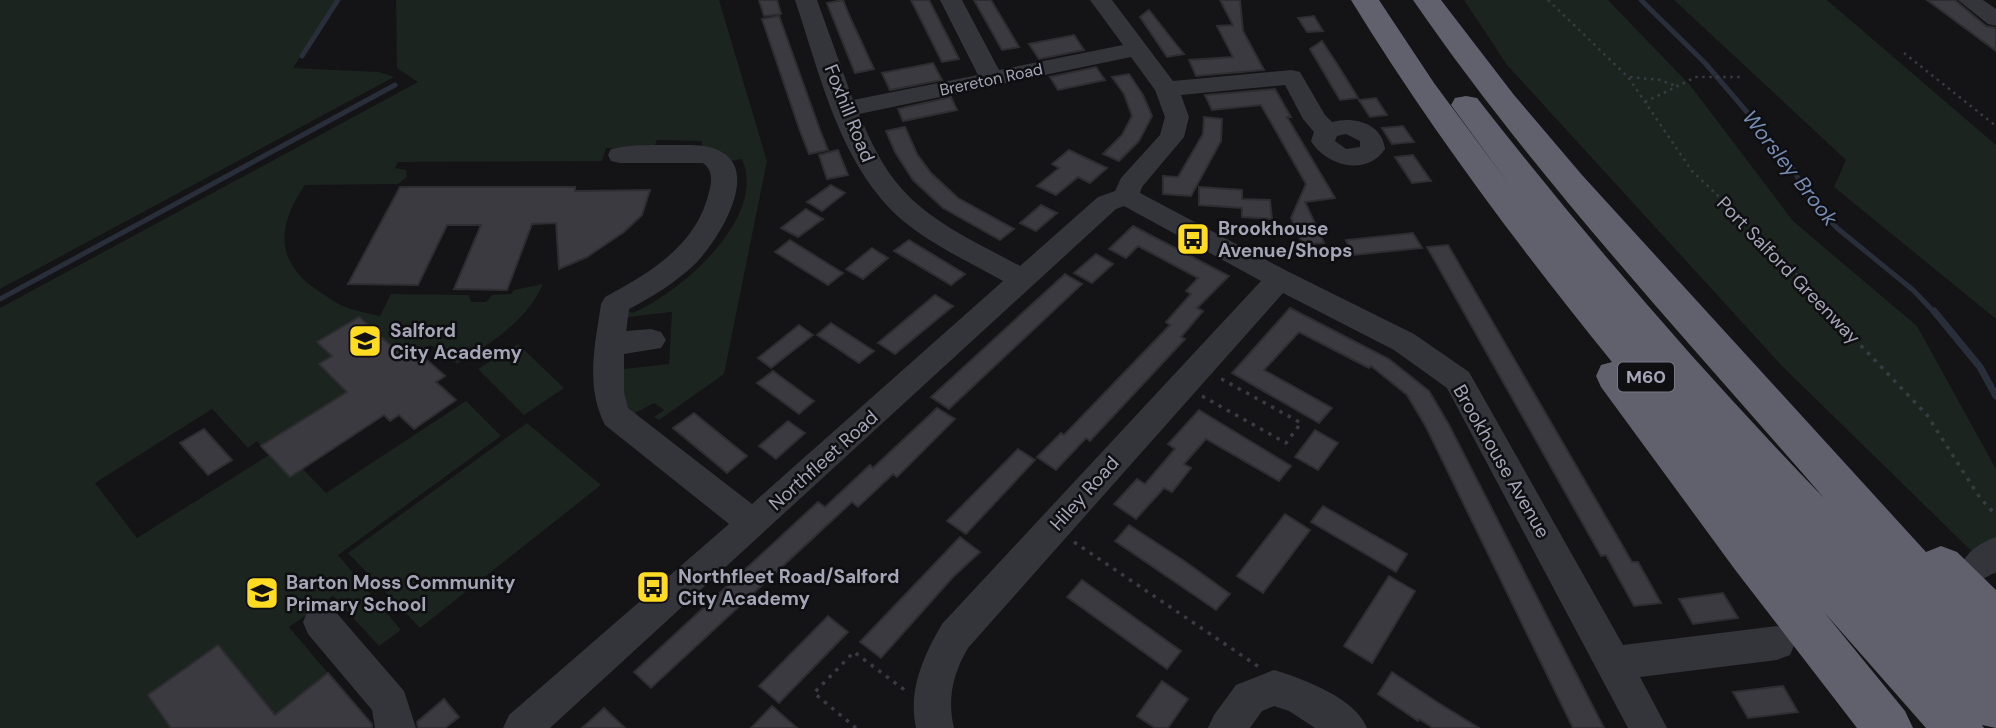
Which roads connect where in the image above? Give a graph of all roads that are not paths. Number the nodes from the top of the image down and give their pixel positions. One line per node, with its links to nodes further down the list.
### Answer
1 (806, 0): 12 (street, Foxhill Road)
2 (951, 0): 10 (street)
3 (1101, 0): 9 (street)
4 (1365, 0): 16 (highway, M60)
5 (1394, 0): 28 (highway, M60)
6 (1427, 0): 21 (highway)
7 (1969, 0): 8 (street)
8 (1996, 19)
9 (1136, 49): 10 (street, Brereton Road); 11 (street)
10 (992, 79): 12 (street, Brereton Road)
11 (1167, 89): 13 (street); 15 (street)
12 (846, 109): 17 (street, Foxhill Road)
13 (1327, 131)
14 (620, 155): 20 (street)
15 (1126, 196): 17 (street, Northfleet Road); 18 (street, Brookhouse Avenue)
16 (1518, 218): 35 (highway); 36 (highway, M60)
17 (1022, 279): 22 (street, Northfleet Road)
18 (1279, 279): 27 (street, Brookhouse Avenue); 31 (street, Hiley Road)
19 (651, 340): 20 (street)
20 (611, 344): 22 (street)
21 (1718, 350): 23 (highway); 26 (highway)
22 (755, 522): 30 (street, Northfleet Road)
23 (1996, 621)
24 (321, 622): 29 (street)
25 (1777, 643): 27 (street)
26 (1996, 662)
27 (1614, 663): 34 (street, Brookhouse Avenue)
28 (1996, 707)
29 (397, 728)
30 (522, 728)
31 (935, 728)
32 (1227, 728): 33 (street)
33 (1348, 728)
34 (1648, 728)
35 (1888, 728)
36 (1959, 728)

